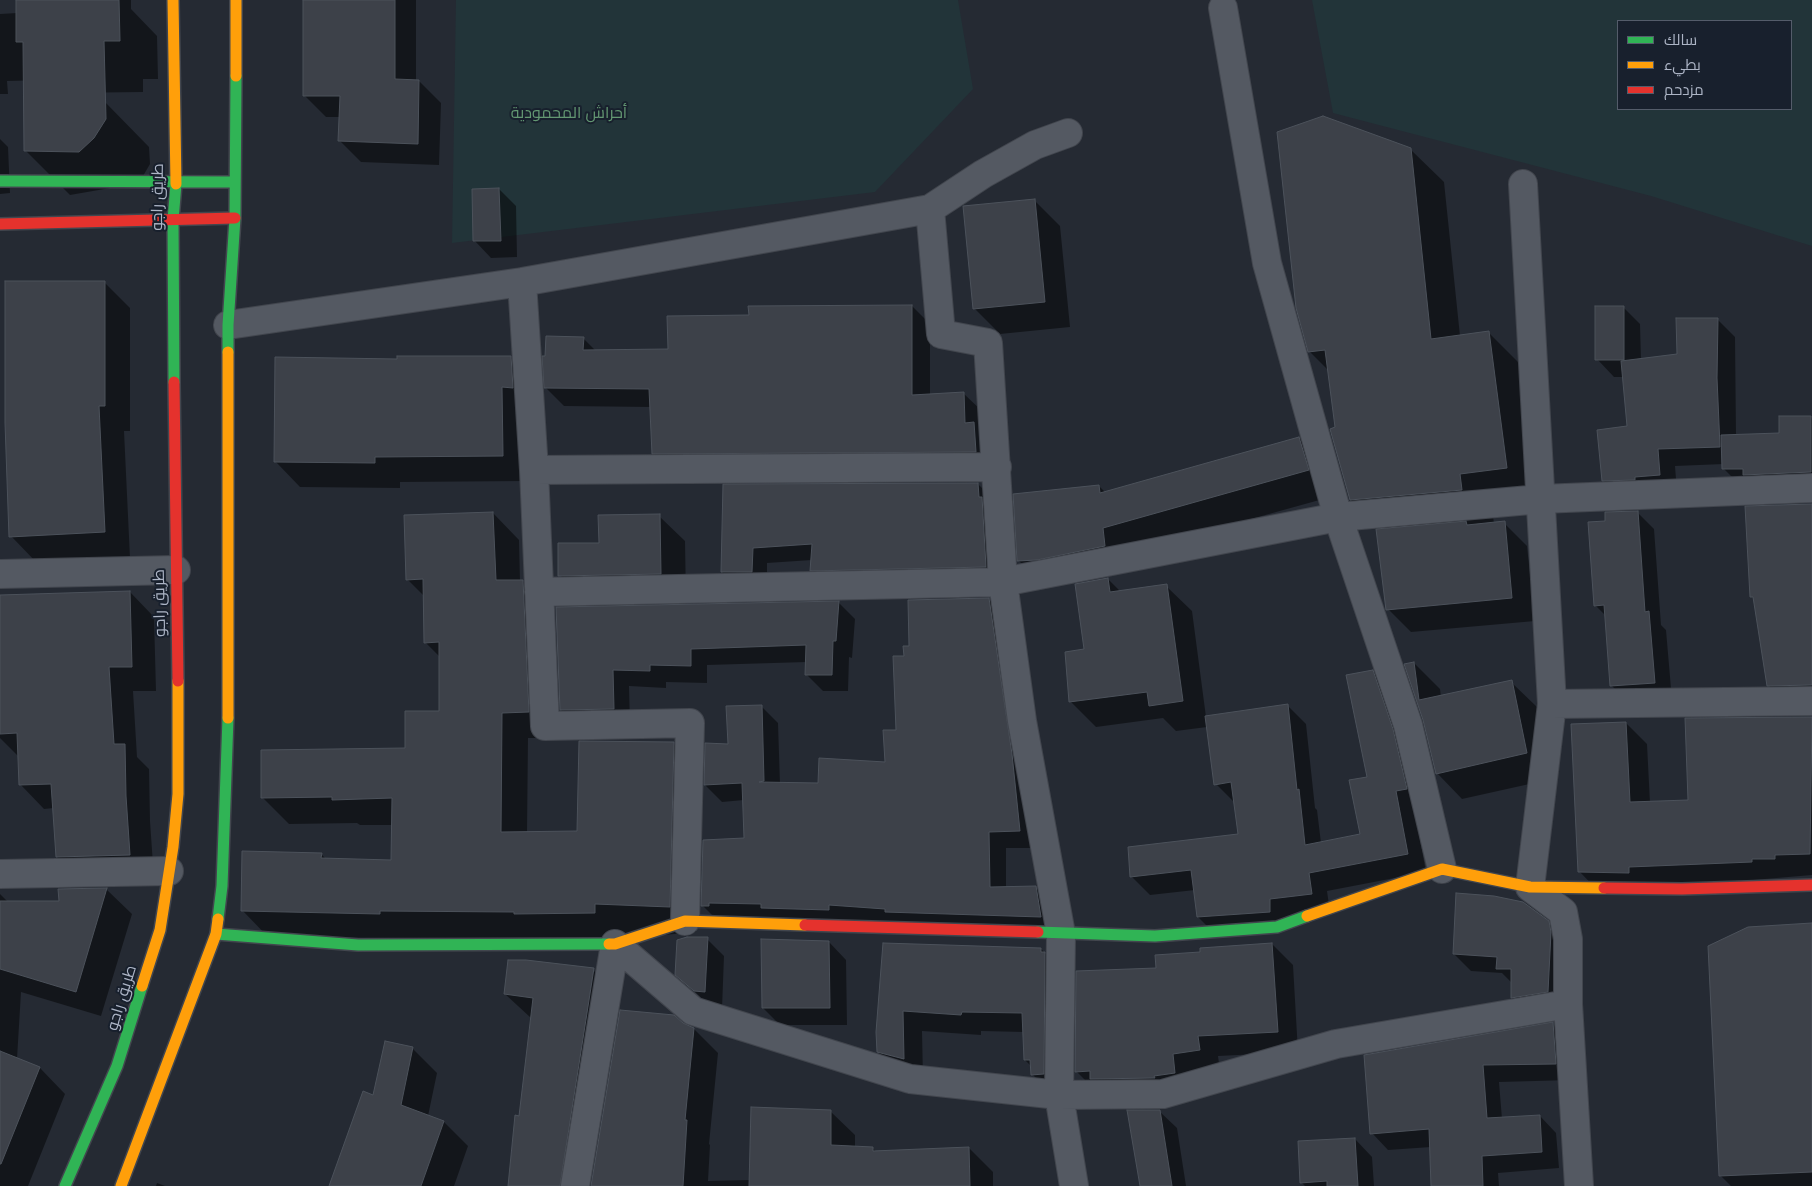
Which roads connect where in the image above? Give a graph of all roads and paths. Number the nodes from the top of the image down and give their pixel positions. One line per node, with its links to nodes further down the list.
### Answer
1 (173, 0): 7 (main road, طريق راجو)
2 (236, 0): 6 (main road)
3 (1222, 8): 19 (street)
4 (1068, 133): 9 (street)
5 (0, 182): 7 (main road)
6 (235, 182): 7 (main road); 10 (main road)
7 (176, 184): 11 (main road, طريق راجو)
8 (1523, 184): 18 (street)
9 (930, 209): 13 (street); 15 (street)
10 (234, 218): 11 (main road); 14 (main road)
11 (173, 220): 12 (main road); 20 (main road, طريق راجو)
12 (0, 224)
13 (522, 282): 14 (street); 16 (street)
14 (228, 325): 32 (main road)
15 (997, 468): 16 (street); 22 (street)
16 (534, 470): 23 (street)
17 (1812, 488): 18 (street)
18 (1541, 500): 19 (street); 25 (street)
19 (1338, 517): 22 (street); 26 (street)
20 (176, 570): 21 (street); 27 (main road, طريق راجو)
21 (0, 574)
22 (1003, 582): 23 (street); 33 (street)
23 (539, 592): 31 (street)
24 (1812, 702): 25 (street)
25 (1552, 704): 30 (street)
26 (1442, 869): 30 (main road); 33 (main road)
27 (169, 871): 28 (street); 37 (main road, طريق راجو)
28 (0, 874)
29 (1812, 885): 30 (main road)
30 (1530, 887): 35 (street)
31 (686, 921): 33 (main road); 34 (main road)
32 (216, 934): 34 (main road); 38 (main road)
33 (1061, 934): 36 (street)
34 (615, 944): 36 (street); 39 (street)
35 (1568, 1004): 36 (street); 41 (street)
36 (1059, 1095): 40 (street)
37 (65, 1186)
38 (121, 1186)
39 (575, 1186)
40 (1074, 1186)
41 (1579, 1186)

